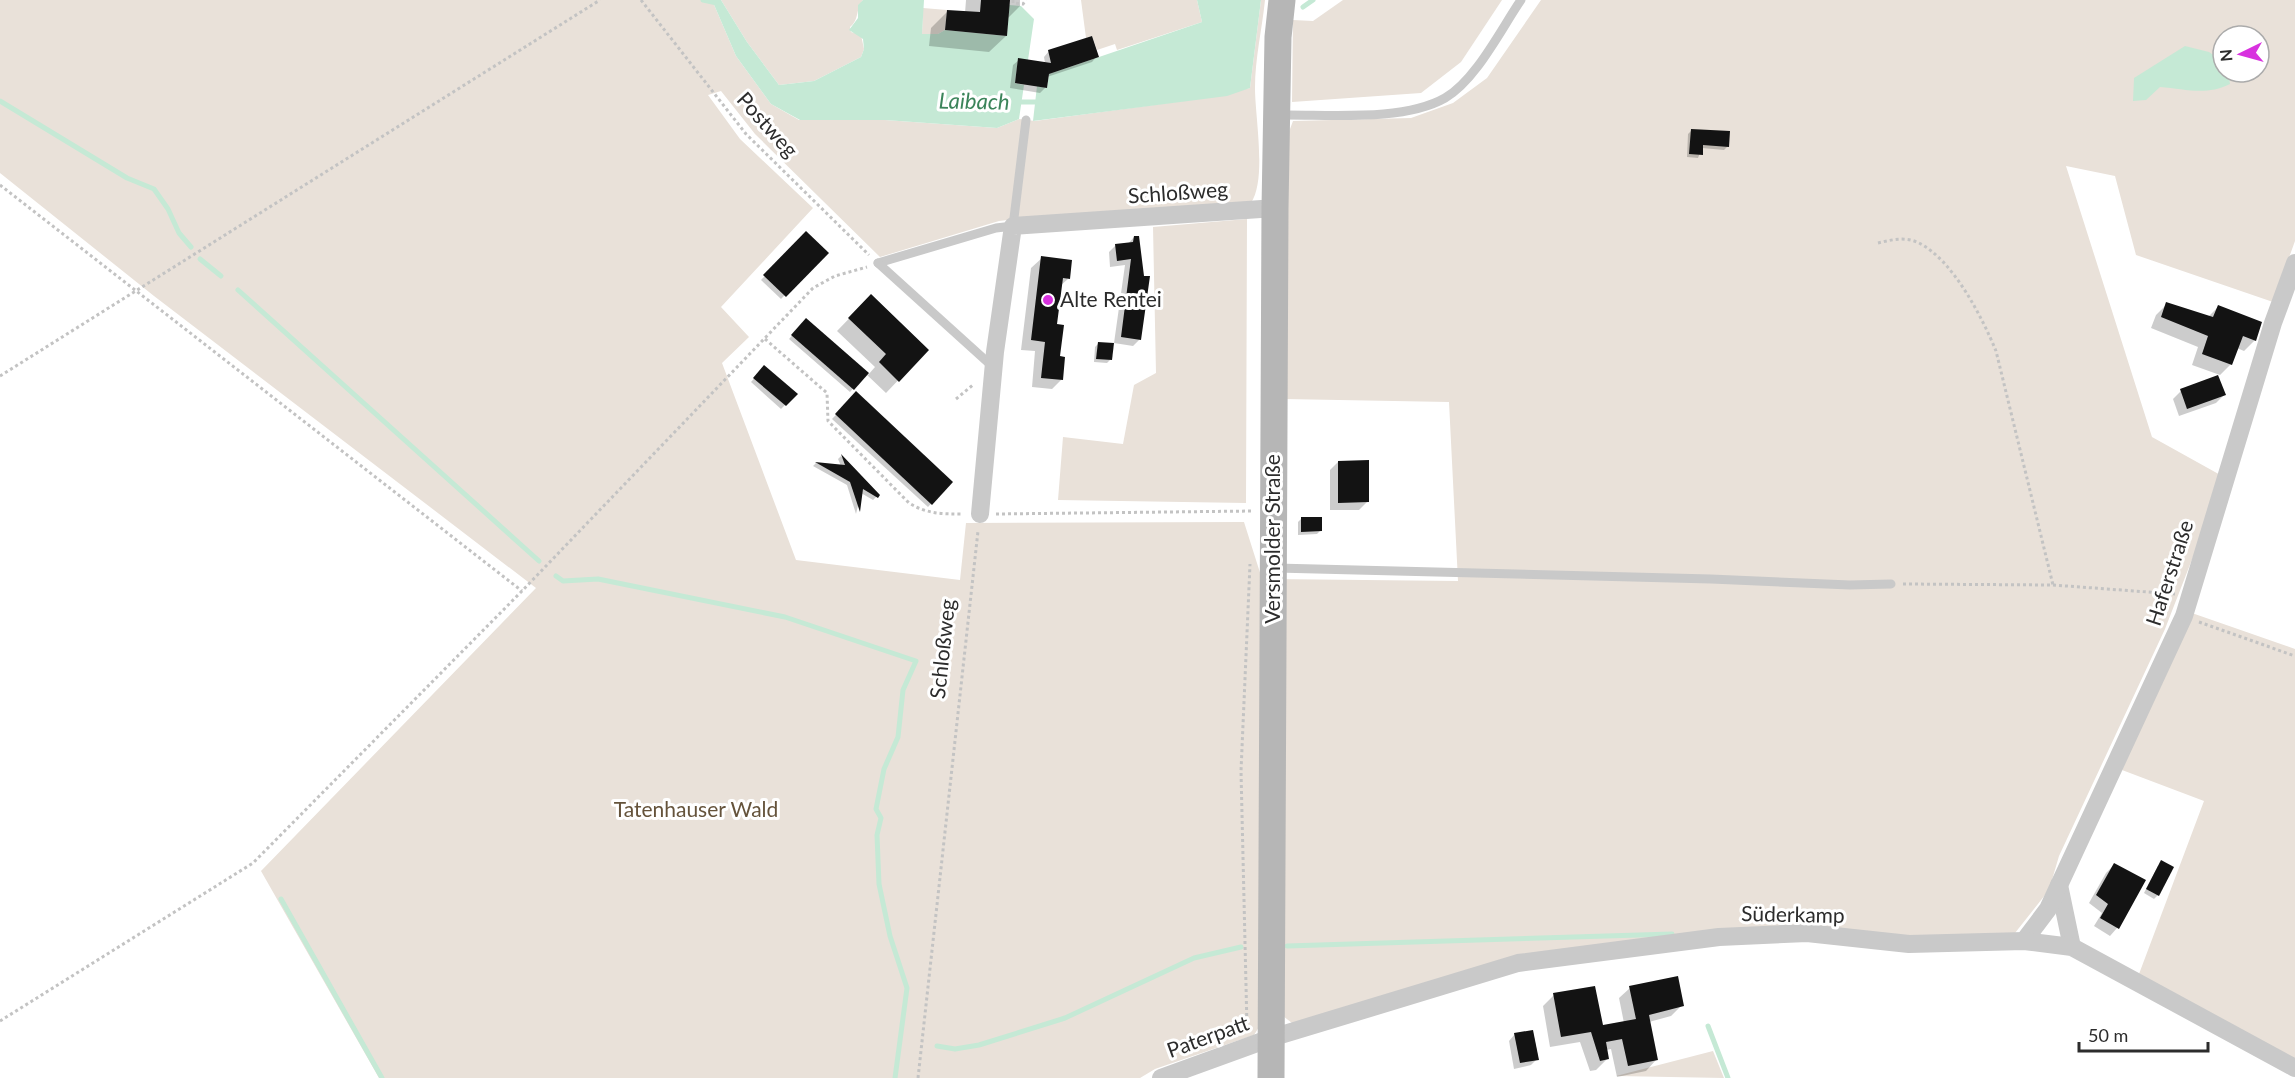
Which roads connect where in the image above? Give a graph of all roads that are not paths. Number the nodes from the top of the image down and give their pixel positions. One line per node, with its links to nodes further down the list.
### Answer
1 (1282, 0): 3 (main road, Versmolder Straße)
2 (1521, 0): 3 (lane)
3 (1276, 115): 5 (main road, Versmolder Straße)
4 (1026, 120): 6 (lane)
5 (1275, 208): 6 (street, Schloßweg); 10 (main road, Versmolder Straße)
6 (1013, 226): 8 (street); 8 (lane)
7 (2295, 263): 12 (street, Haferstraße)
8 (993, 367): 9 (street)
9 (980, 514)
10 (1261, 563): 11 (lane); 15 (main road, Versmolder Straße)
11 (1891, 584)
12 (2059, 885): 13 (street, Haferstraße); 14 (street)
13 (2024, 941): 14 (street, Süderkamp); 15 (street, Süderkamp)
14 (2072, 947): 16 (street, Süderkamp)
15 (1259, 1042): 17 (street, Paterpatt); 18 (main road, Versmolder Straße)
16 (2295, 1068)
17 (1161, 1078)
18 (1271, 1078)

